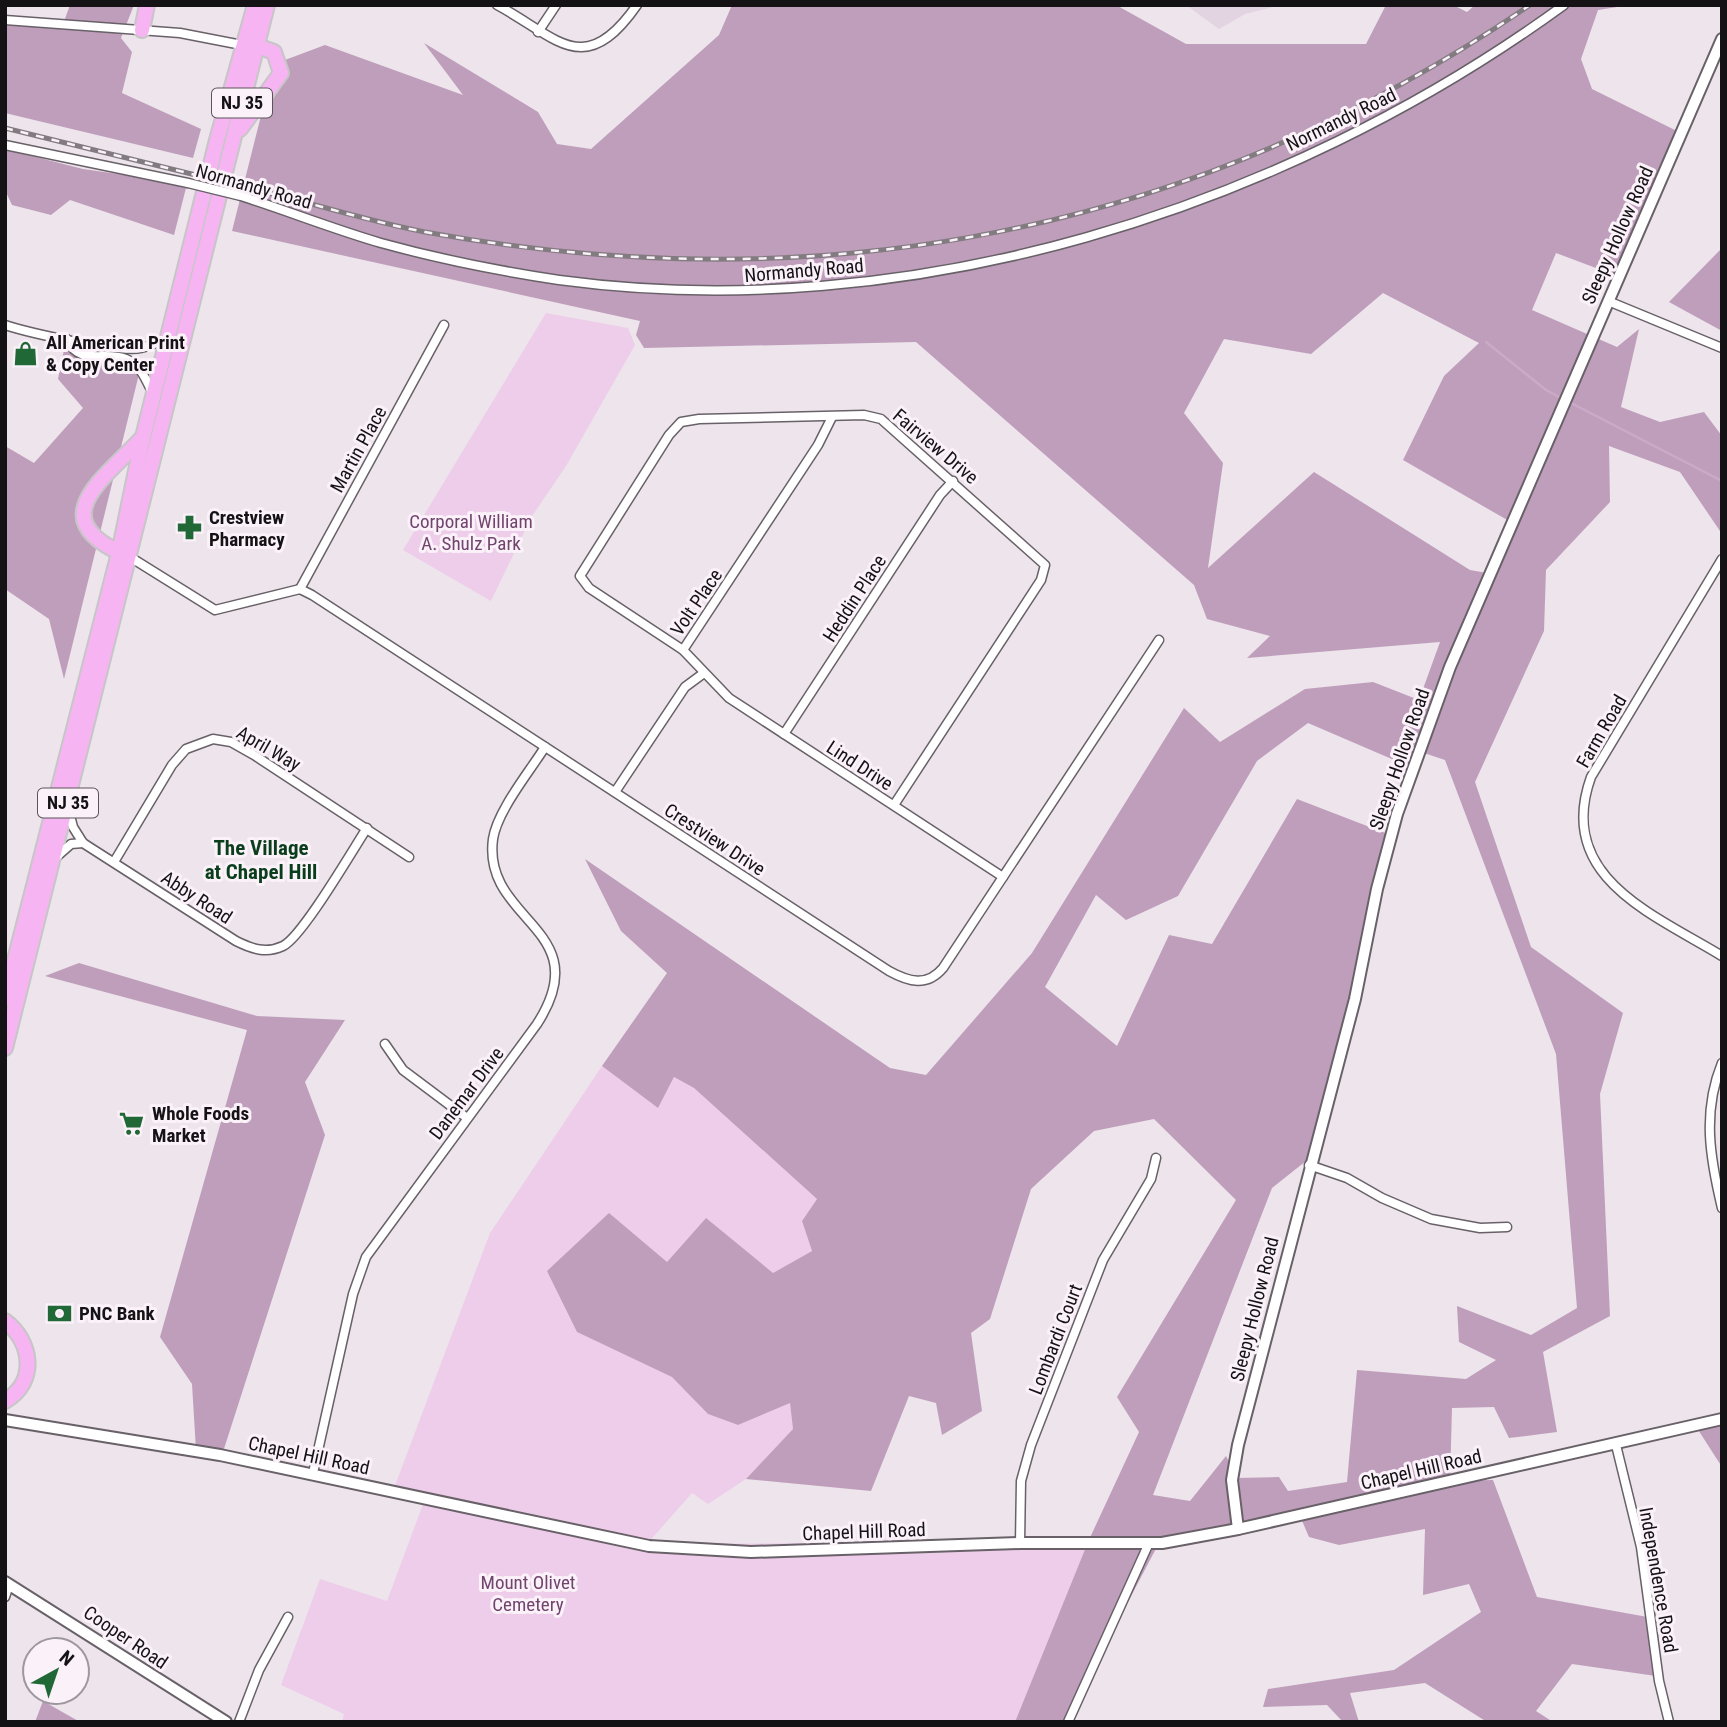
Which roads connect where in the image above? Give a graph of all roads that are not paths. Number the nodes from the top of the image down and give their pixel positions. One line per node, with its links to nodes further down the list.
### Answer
1 (147, 5): 9 (highway)
2 (255, 5): 12 (highway, NJ 35)
3 (267, 5): 12 (highway, NJ 35)
4 (497, 5): 10 (street)
5 (556, 5): 10 (street)
6 (637, 5): 10 (street)
7 (1564, 5): 13 (street, Normandy Road, bridge)
8 (5, 20): 9 (street)
9 (142, 30): 12 (street)
10 (538, 32)
11 (1722, 39): 15 (street, Sleepy Hollow Road)
12 (251, 46): 14 (highway, NJ 35); 14 (highway); 19 (highway, NJ 35)
13 (5, 145)
14 (230, 149): 25 (highway, NJ 35)
15 (1608, 300): 20 (street); 49 (street, Sleepy Hollow Road)
16 (5, 325): 18 (street)
17 (444, 325): 27 (street, Martin Place)
18 (67, 339): 19 (street); 21 (street)
19 (167, 339): 21 (highway, NJ 35)
20 (1722, 348)
21 (153, 394): 23 (highway, NJ 35)
22 (832, 417): 24 (street, Fairview Drive); 29 (street, Volt Place); 29 (street, Fairview Drive)
23 (143, 437): 25 (highway, NJ 35); 25 (highway)
24 (953, 481): 31 (street, Heddin Place); 35 (street, Fairview Drive)
25 (125, 555): 27 (street); 34 (highway, NJ 35); 43 (highway, NJ 35)
26 (1722, 559): 42 (street, Farm Road)
27 (300, 589): 32 (street, Crestview Drive)
28 (1159, 640): 41 (street, Crestview Drive)
29 (683, 650): 30 (street, Volt Place)
30 (704, 673): 31 (street, Lind Drive); 33 (street)
31 (784, 734): 35 (street, Lind Drive)
32 (545, 747): 33 (street, Crestview Drive); 47 (street, Danemar Drive)
33 (615, 792): 41 (street, Crestview Drive)
34 (67, 805): 37 (street); 39 (highway, NJ 35)
35 (894, 805): 41 (street, Lind Drive)
36 (367, 828): 38 (street, April Way); 40 (street, Abby Road); 40 (street, April Way)
37 (83, 843): 39 (street); 40 (street, Abby Road)
38 (409, 857)
39 (53, 860): 45 (highway, NJ 35)
40 (114, 862)
41 (1003, 877)
42 (1722, 956)
43 (5, 999)
44 (385, 1044): 47 (street)
45 (5, 1048)
46 (1722, 1063): 50 (street)
47 (467, 1118): 57 (street, Danemar Drive)
48 (1156, 1158): 59 (street, Lombardi Court)
49 (1309, 1165): 51 (street); 58 (street, Sleepy Hollow Road)
50 (1722, 1208)
51 (1507, 1227)
52 (5, 1321): 53 (highway)
53 (5, 1401)
54 (1722, 1419): 56 (street, Chapel Hill Road)
55 (5, 1420): 57 (street, Chapel Hill Road)
56 (1616, 1445): 58 (street, Chapel Hill Road); 67 (street, Independence Road)
57 (313, 1473): 59 (street, Chapel Hill Road)
58 (1238, 1529): 60 (street, Chapel Hill Road)
59 (1020, 1543): 60 (street, Chapel Hill Road)
60 (1149, 1543): 66 (street)
61 (7, 1584): 62 (street); 64 (street, Cooper Road)
62 (5, 1597)
63 (288, 1617): 65 (street)
64 (226, 1722)
65 (239, 1722)
66 (1068, 1722)
67 (1670, 1722)

